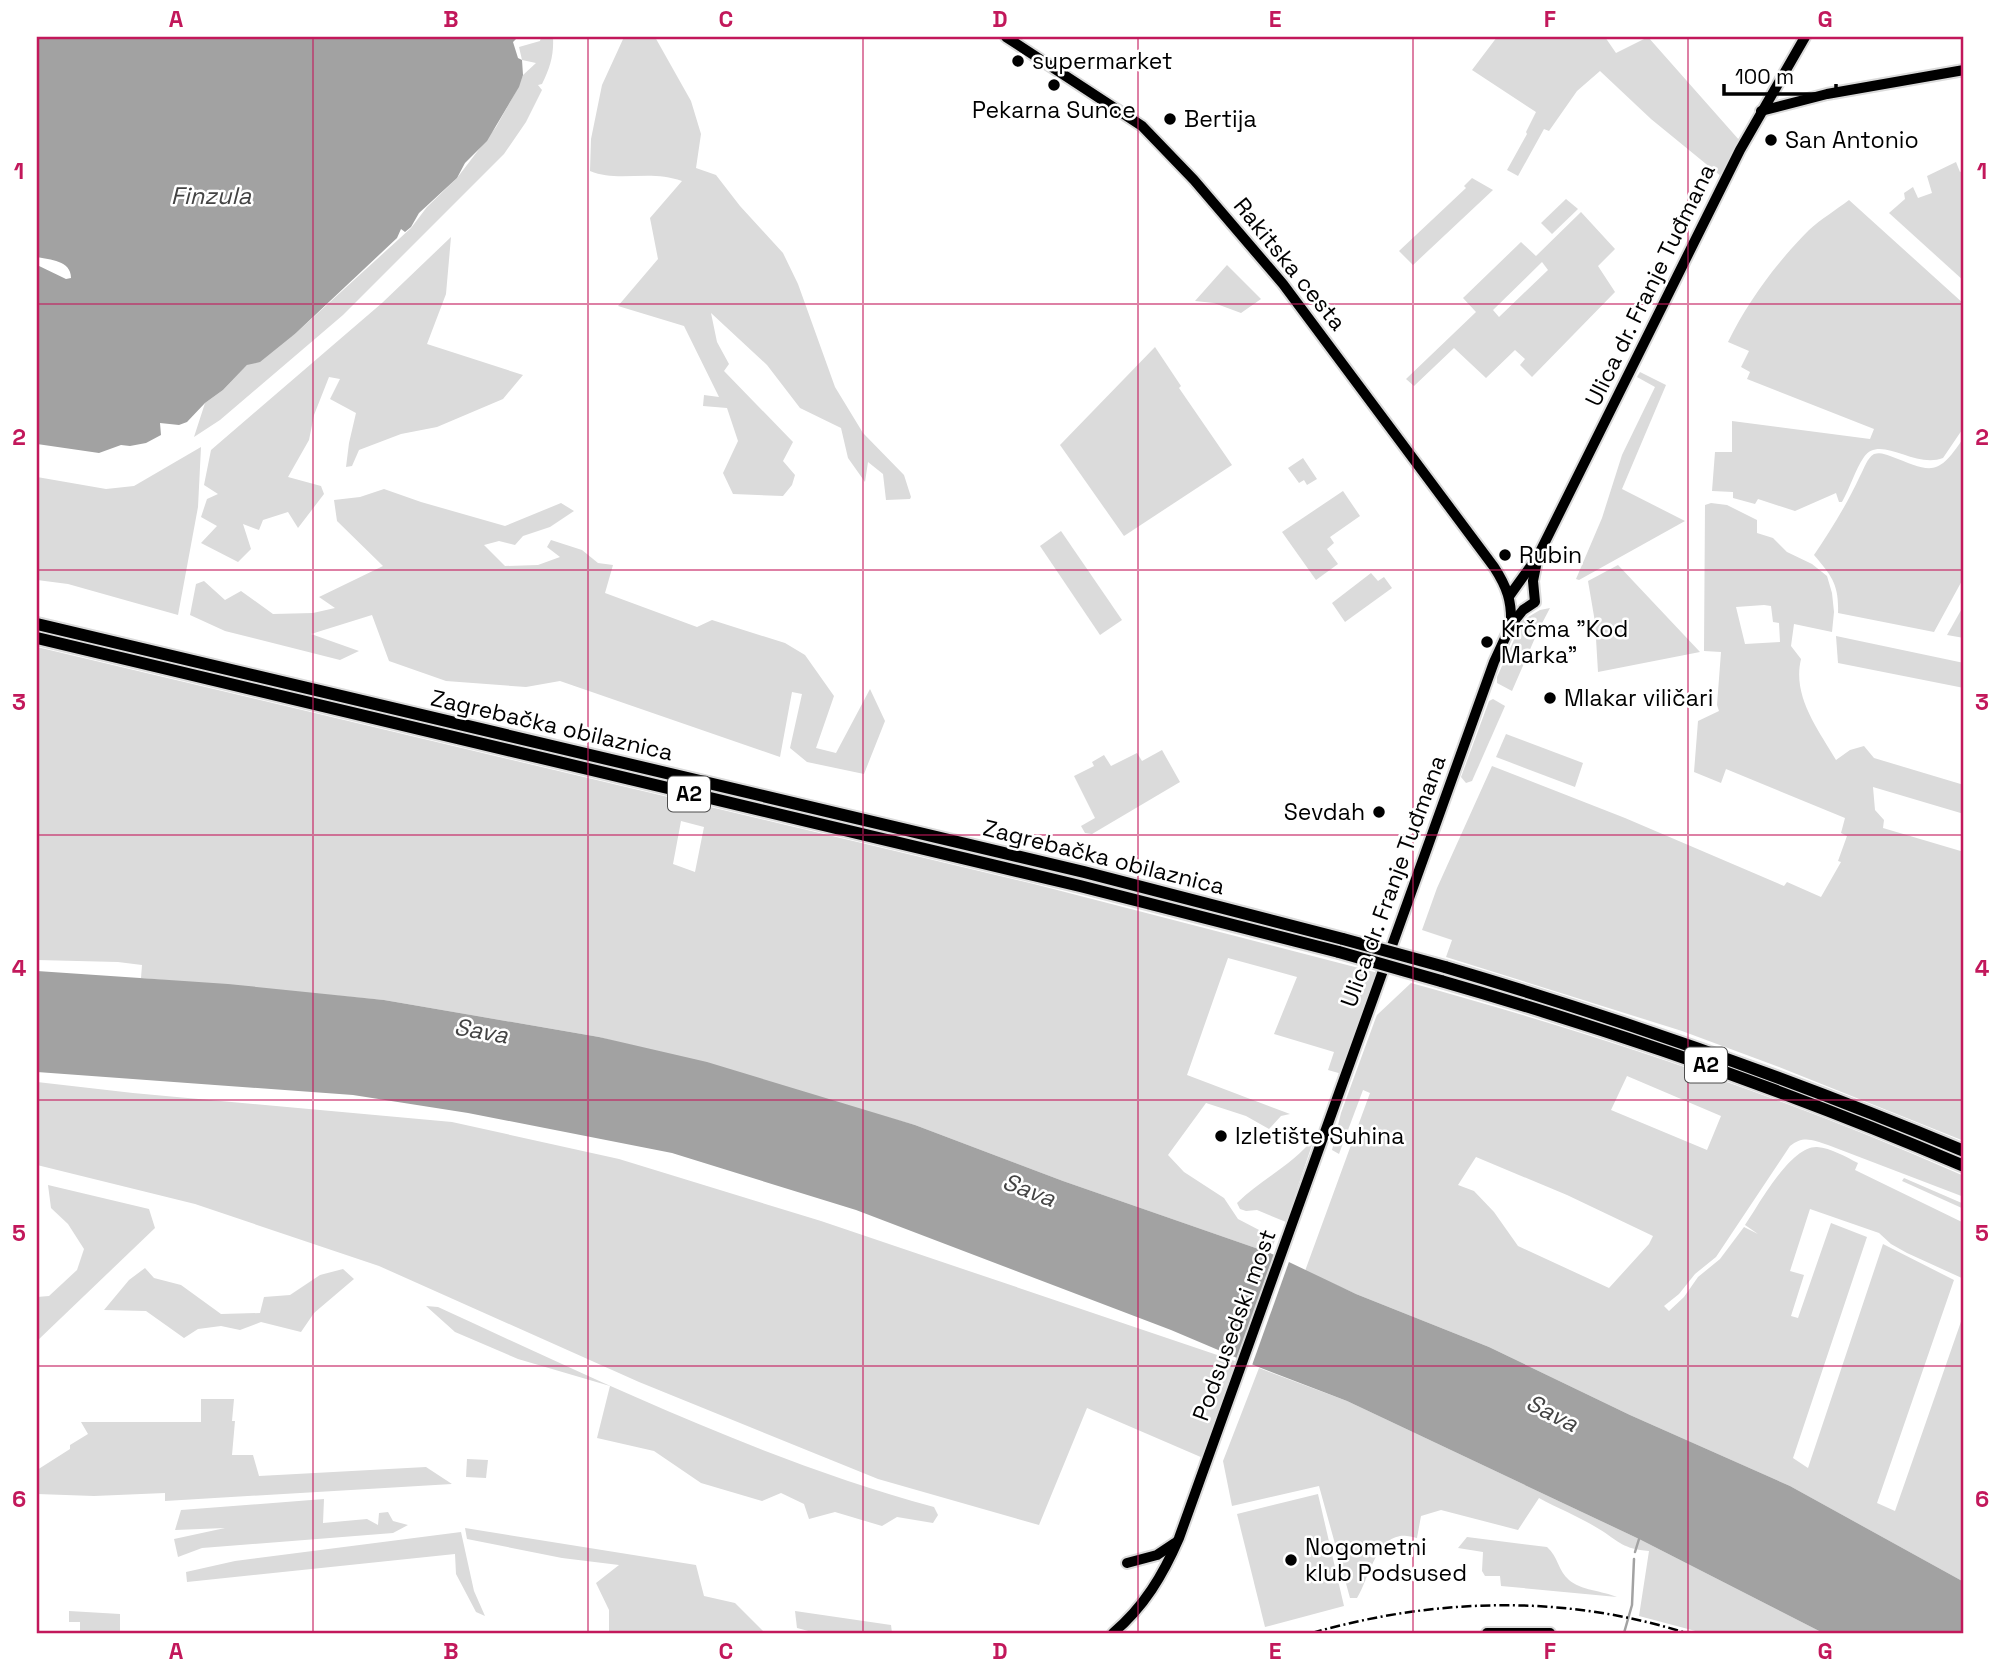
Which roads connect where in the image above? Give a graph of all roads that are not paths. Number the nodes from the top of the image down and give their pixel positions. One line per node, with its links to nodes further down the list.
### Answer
1 (1006, 37): 6 (main road, Rakitska cesta)
2 (1805, 37): 4 (main road, Ulica dr. Franje Tuđmana)
3 (1961, 71): 4 (main road)
4 (1761, 111): 5 (main road, Ulica dr. Franje Tuđmana)
5 (1538, 556): 7 (main road, Ulica dr. Franje Tuđmana); 8 (main road, Ulica dr. Franje Tuđmana)
6 (1494, 567): 7 (main road, Rakitska cesta); 9 (main road, Rakitska cesta)
7 (1518, 584): 8 (main road); 9 (main road)
8 (1534, 589): 10 (main road)
9 (1511, 600): 10 (main road); 12 (main road, Ulica dr. Franje Tuđmana)
10 (1523, 610): 12 (main road, Ulica dr. Franje Tuđmana)
11 (37, 624): 14 (highway, Zagrebačka obilaznica / A2, bridge)
12 (1511, 625): 15 (main road, Ulica dr. Franje Tuđmana)
13 (37, 638): 16 (highway, Zagrebačka obilaznica / A2, bridge)
14 (1964, 1151)
15 (1318, 1154): 17 (main road, Podsusedski most)
16 (1964, 1166)
17 (1179, 1538): 18 (main road); 19 (main road, Podsusedski most)
18 (1127, 1563)
19 (1113, 1633)
20 (1487, 1633): 21 (main road)
21 (1550, 1633)

